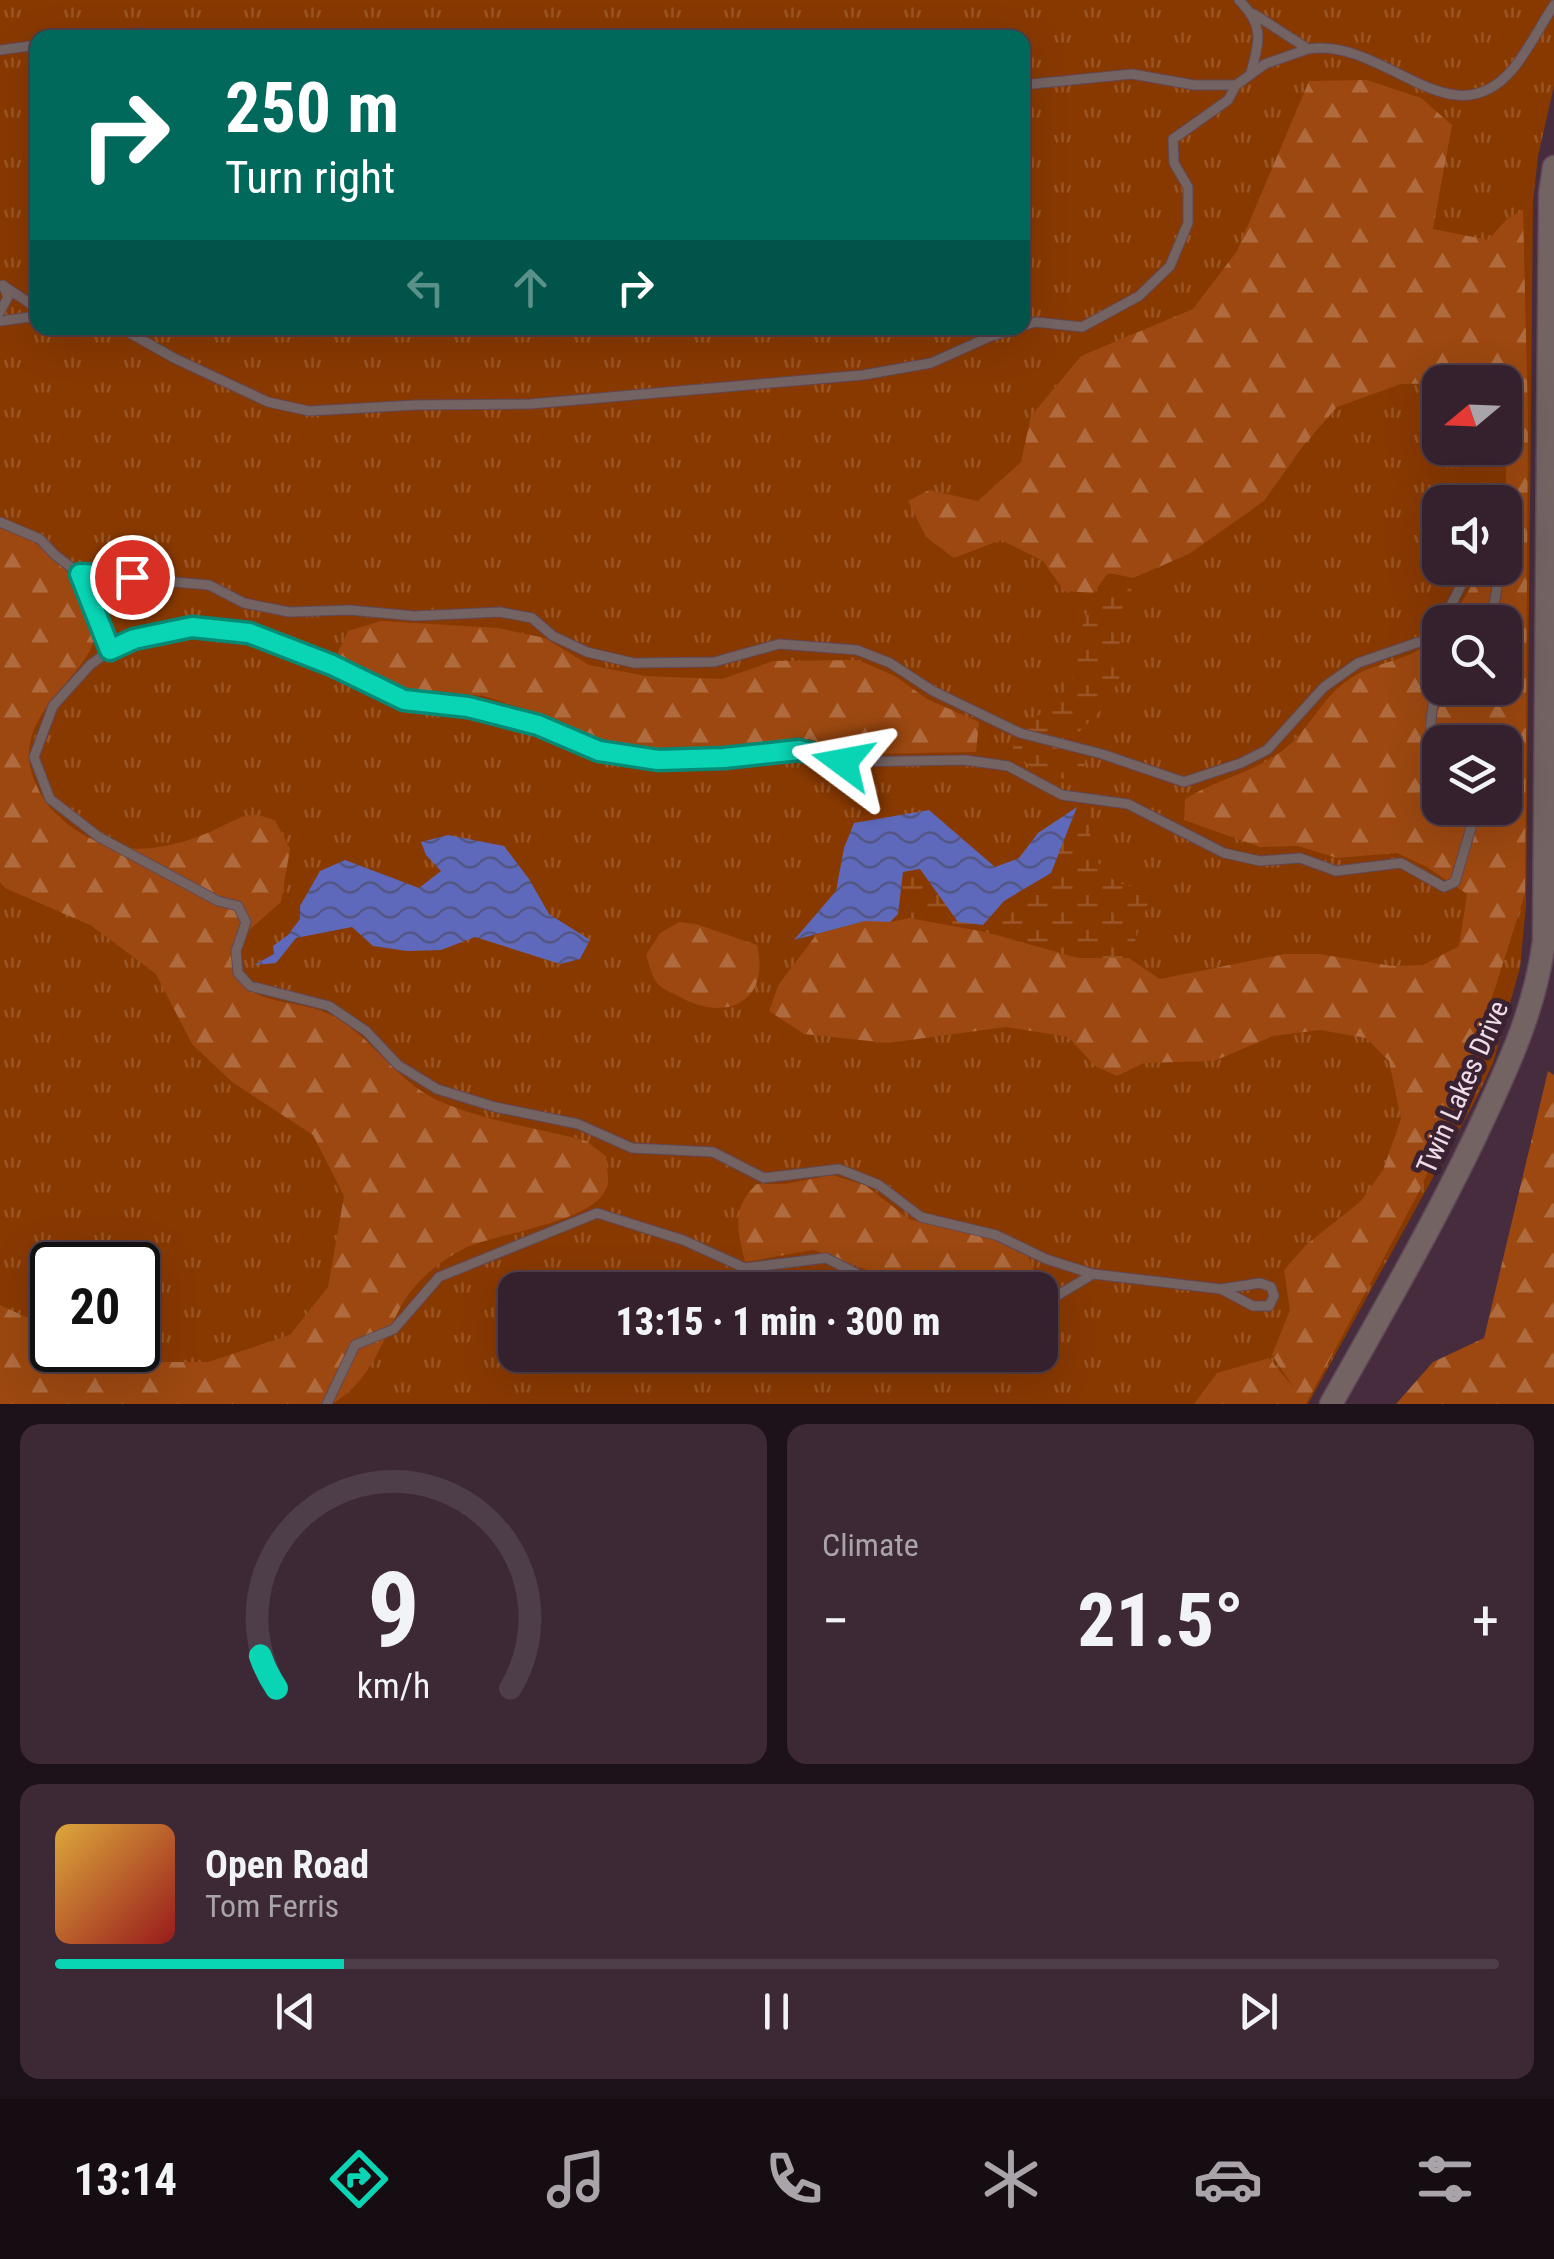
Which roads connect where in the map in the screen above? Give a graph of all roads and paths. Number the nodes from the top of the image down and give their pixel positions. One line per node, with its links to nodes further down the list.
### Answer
1 (1239, 0): 3 (lane)
2 (1554, 5): 5 (lane)
3 (1254, 14): 5 (lane); 7 (lane)
4 (30, 46): 6 (lane)
5 (1308, 49): 7 (lane)
6 (0, 50)
7 (1251, 72): 9 (lane)
8 (1030, 83): 9 (lane)
9 (1236, 86): 16 (lane)
10 (1554, 167): 29 (street, Twin Lakes Drive)
11 (2, 285): 12 (lane); 13 (lane)
12 (30, 306)
13 (0, 312)
14 (30, 314): 15 (lane)
15 (0, 321)
16 (1030, 324)
17 (133, 335): 18 (lane)
18 (1000, 335)
19 (0, 522): 20 (lane)
20 (80, 574): 21 (lane); 22 (lane)
21 (1461, 585)
22 (110, 650): 23 (lane); 25 (lane)
23 (1468, 825)
24 (854, 1272): 28 (lane)
25 (1093, 1274): 26 (lane); 27 (lane)
26 (1222, 1289): 26 (lane)
27 (1058, 1295)
28 (327, 1404)
29 (1331, 1404)

